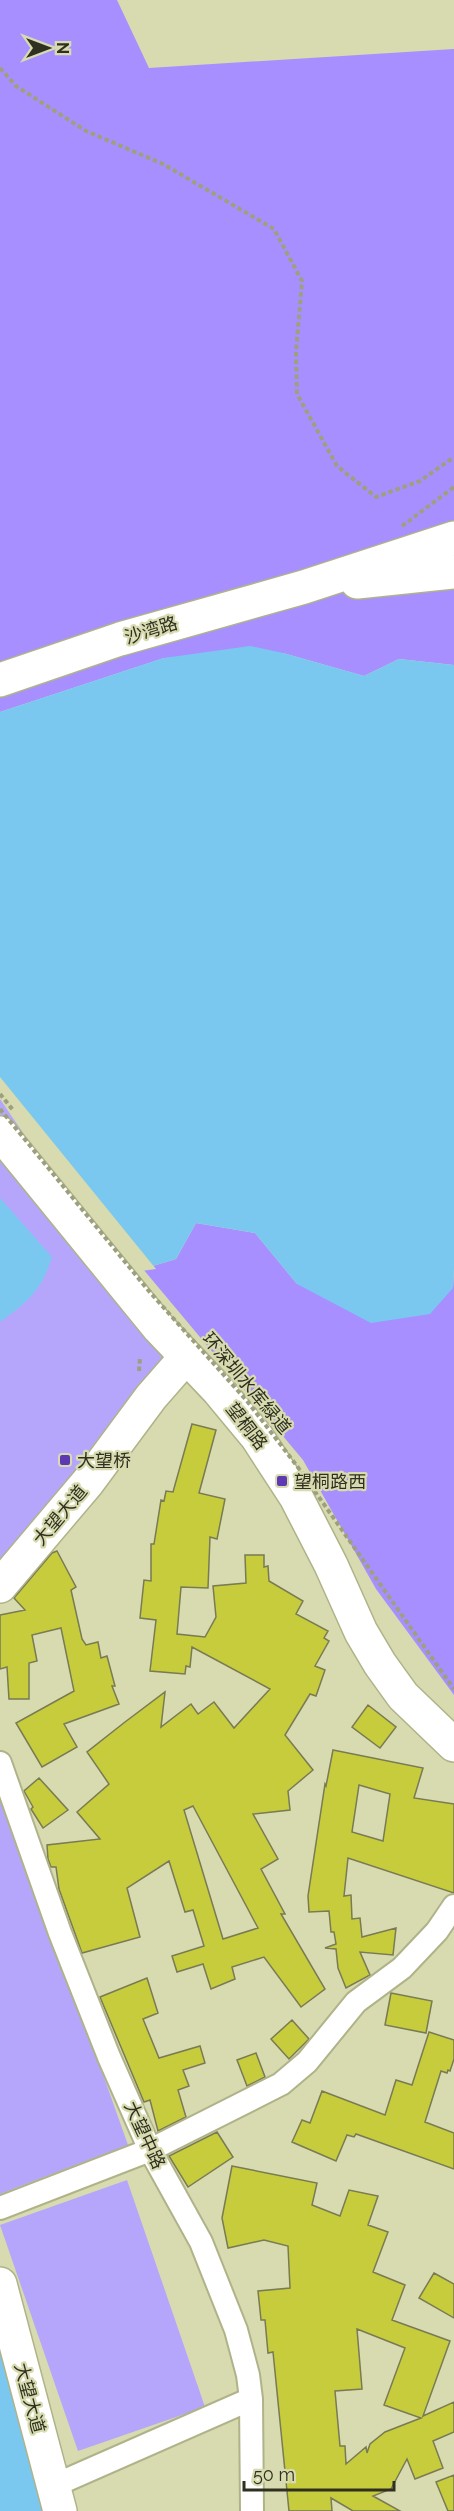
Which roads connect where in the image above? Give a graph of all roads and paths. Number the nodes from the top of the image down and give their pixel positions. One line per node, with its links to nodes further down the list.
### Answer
1 (0, 68): 2 (path)
2 (454, 457)
3 (454, 538): 5 (main road, 沙湾路)
4 (454, 572): 5 (main road, 沙湾路)
5 (304, 587): 6 (main road, 沙湾路)
6 (0, 680)
7 (0, 1109): 11 (path, 环深圳水库緑道, bridge)
8 (0, 1133): 9 (main road, 望桐路)
9 (186, 1357): 10 (main road, 大望大道); 12 (main road, 望桐路)
10 (0, 1586)
11 (454, 1689)
12 (454, 1745)
13 (0, 1763): 15 (street, 大望中路)
14 (454, 1906): 15 (street)
15 (150, 2150): 16 (street); 18 (street, 大望中路)
16 (0, 2208)
17 (0, 2284): 19 (main road, 大望大道)
18 (251, 2399): 19 (street); 20 (street, 大望中路)
19 (56, 2498)
20 (252, 2511)

